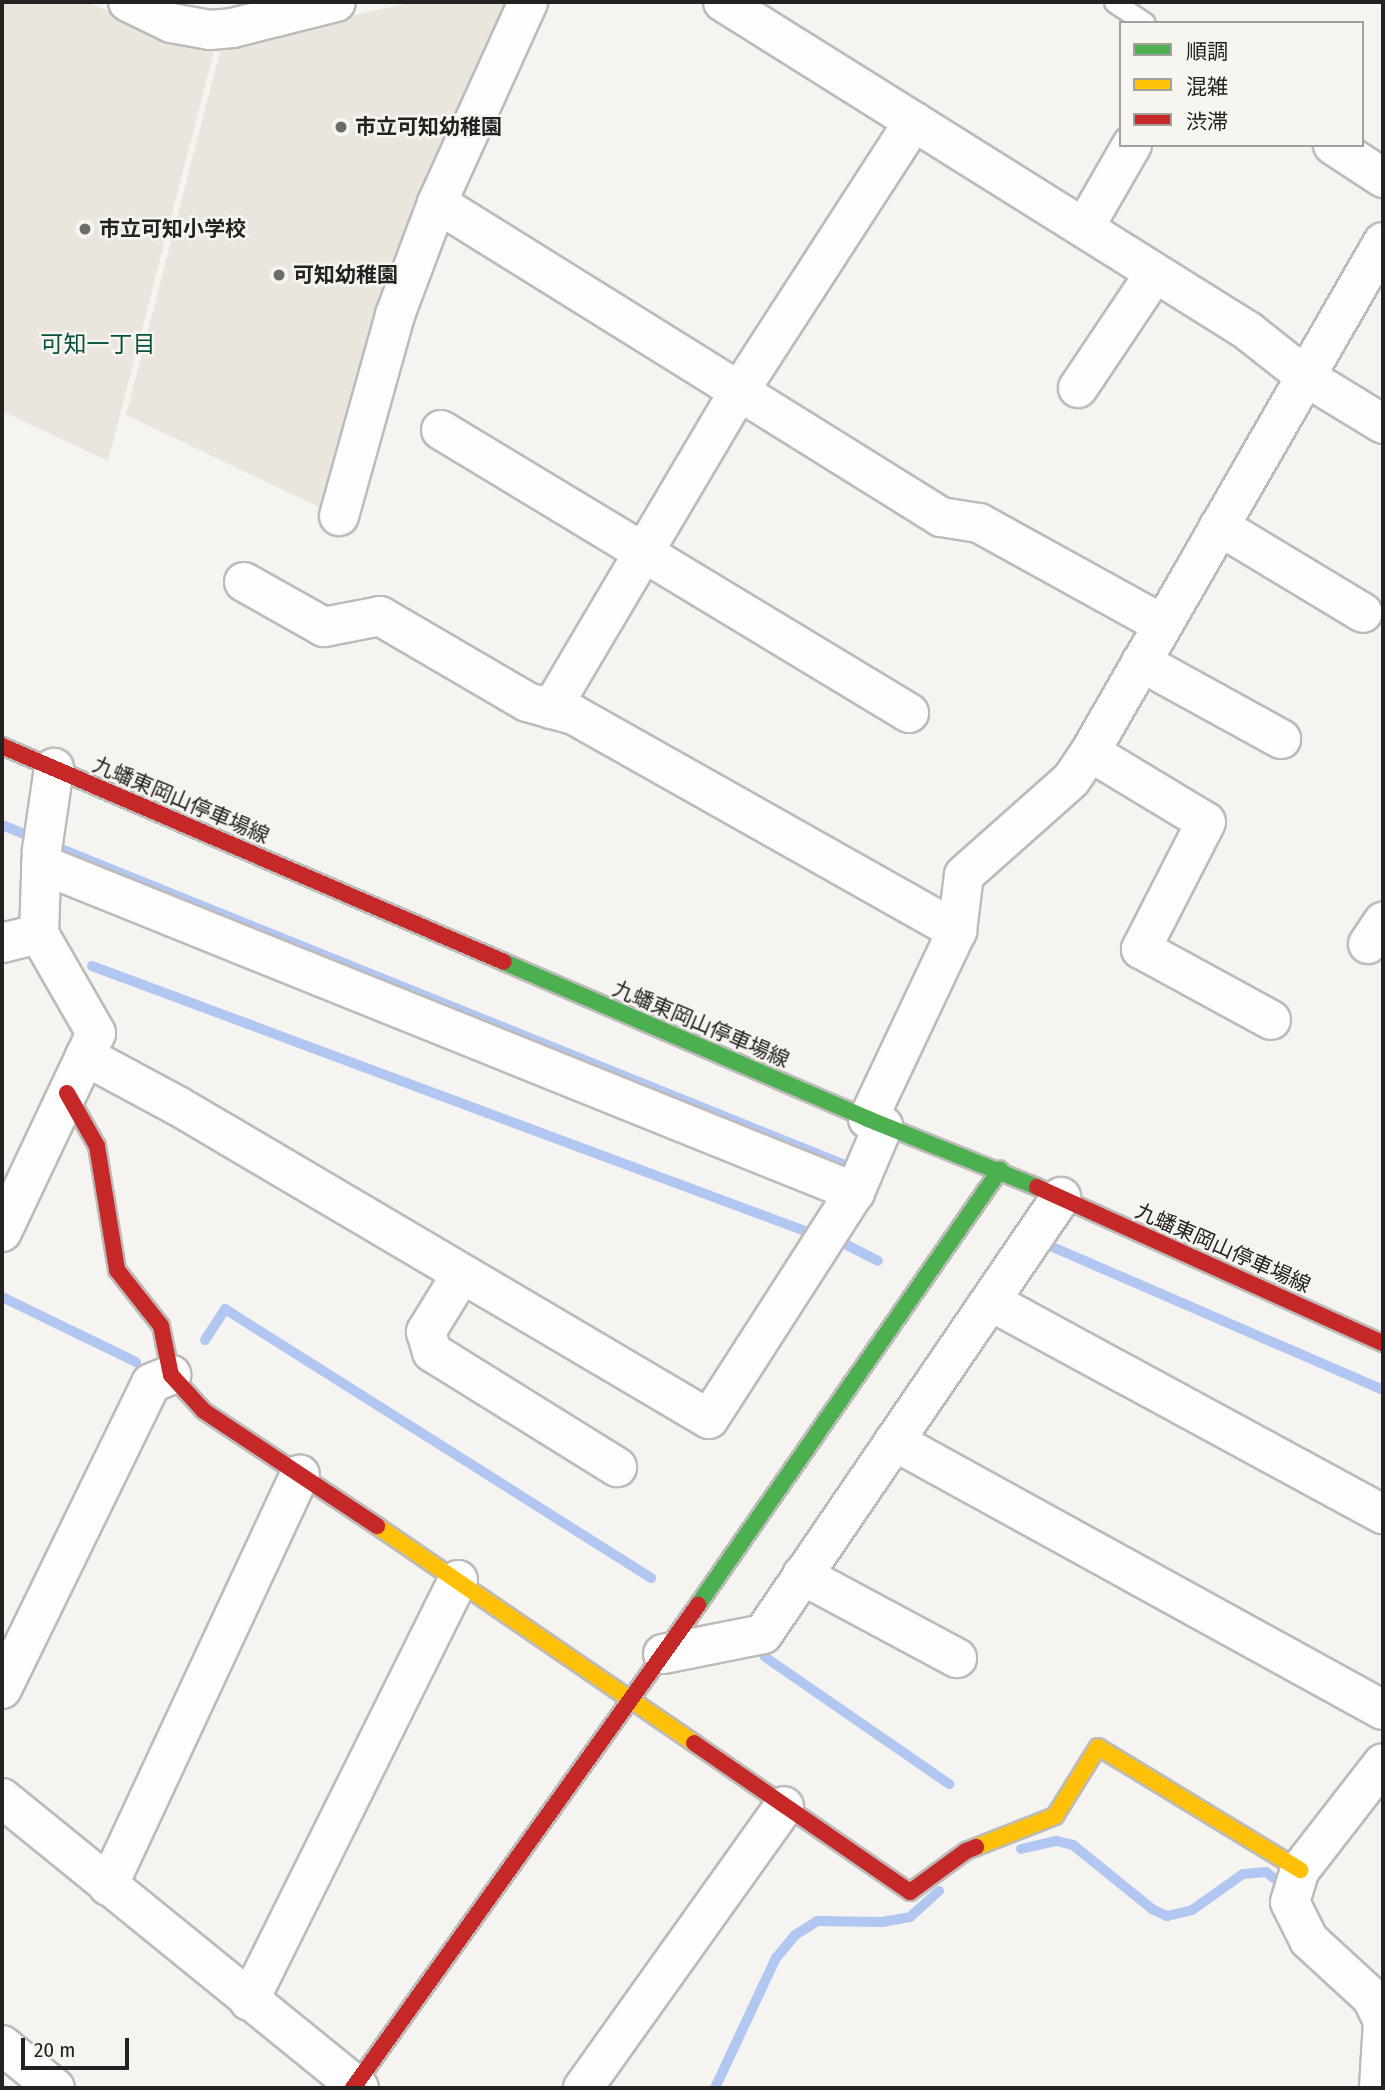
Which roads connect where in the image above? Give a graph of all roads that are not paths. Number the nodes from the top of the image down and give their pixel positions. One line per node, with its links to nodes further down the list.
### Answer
1 (128, 2): 2 (street)
2 (336, 2)
3 (528, 2): 11 (street)
4 (723, 2): 7 (street)
5 (1114, 2): 6 (lane)
6 (1143, 21)
7 (914, 121): 12 (street); 17 (street)
8 (1131, 147): 12 (street)
9 (1336, 147): 10 (street)
10 (1383, 178)
11 (437, 202): 17 (street); 20 (street)
12 (1084, 228): 14 (street)
13 (1383, 242): 15 (street)
14 (1155, 273): 15 (street); 16 (street)
15 (1306, 377): 18 (street); 21 (street)
16 (1078, 388)
17 (740, 390): 22 (street); 25 (street)
18 (1383, 424)
19 (441, 430): 22 (street)
20 (339, 516)
21 (1219, 526): 24 (street); 25 (street)
22 (645, 554): 27 (street); 28 (street)
23 (244, 582): 27 (street)
24 (1363, 613)
25 (1162, 624): 26 (street)
26 (1141, 662): 29 (street); 31 (street)
27 (551, 709): 34 (street)
28 (909, 713)
29 (1281, 739)
30 (2, 746): 32 (street, 九蟠東岡山停車場線)
31 (1090, 752): 34 (street); 37 (street)
32 (54, 768): 33 (street); 40 (street, 九蟠東岡山停車場線)
33 (43, 850): 35 (street); 42 (street)
34 (957, 931): 40 (street)
35 (39, 934): 36 (street); 38 (street)
36 (2, 943)
37 (1271, 1020)
38 (85, 1056): 39 (street); 45 (street)
39 (67, 1093): 44 (street); 48 (street)
40 (876, 1123): 41 (street, 九蟠東岡山停車場線); 42 (street)
41 (1000, 1170): 43 (street, 九蟠東岡山停車場線); 55 (street)
42 (855, 1192): 45 (street)
43 (1061, 1197): 46 (street); 47 (street, 九蟠東岡山停車場線)
44 (2, 1232)
45 (461, 1275): 50 (street)
46 (990, 1301): 49 (street); 52 (street)
47 (1383, 1343)
48 (171, 1375): 51 (street); 57 (street)
49 (894, 1441): 53 (street); 59 (street)
50 (617, 1467)
51 (300, 1475): 54 (street); 64 (street)
52 (1383, 1514)
53 (802, 1575): 55 (street); 56 (street)
54 (458, 1580): 58 (street); 65 (street)
55 (663, 1654): 58 (street)
56 (957, 1658)
57 (2, 1689)
58 (632, 1700): 62 (street); 67 (street)
59 (1383, 1710)
60 (1383, 1763): 63 (street)
61 (2, 1798): 64 (street)
62 (784, 1806): 63 (street); 69 (street)
63 (1300, 1870): 70 (street)
64 (108, 1886): 65 (street)
65 (249, 2001): 67 (street)
66 (2, 2045): 68 (street)
67 (355, 2087)
68 (55, 2088)
69 (583, 2088)
70 (1379, 2088)

